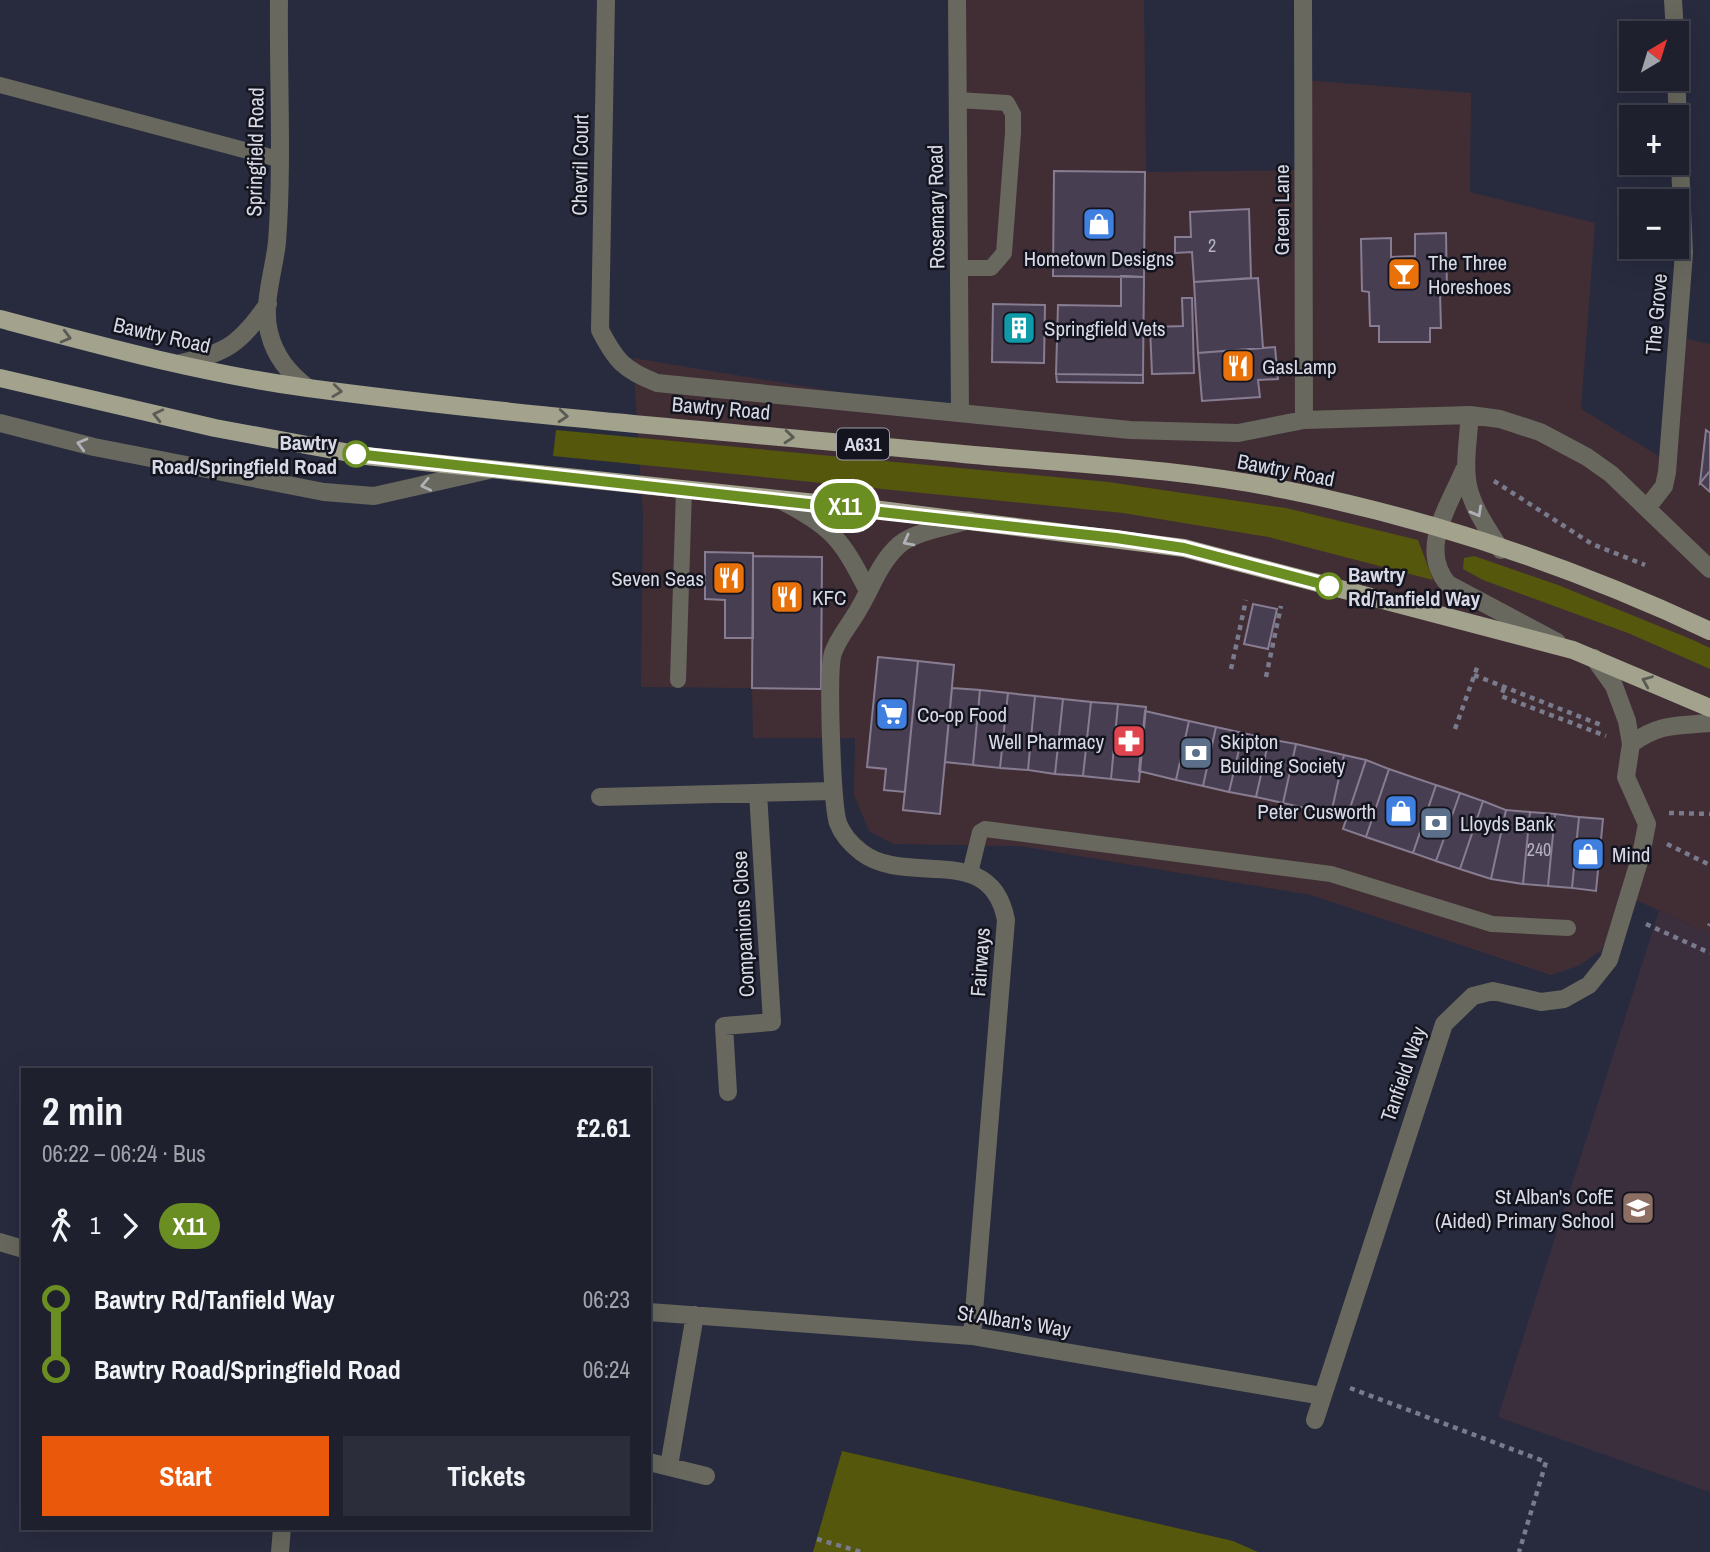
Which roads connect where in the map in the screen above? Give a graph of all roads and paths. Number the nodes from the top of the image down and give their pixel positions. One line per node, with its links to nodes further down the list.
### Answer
1 (279, 0): 10 (street, Springfield Road)
2 (606, 0): 14 (street, Chevril Court)
3 (957, 0): 9 (street, Rosemary Road)
4 (1303, 0): 20 (street, Green Lane)
5 (1673, 0): 6 (street)
6 (1674, 21)
7 (0, 85): 10 (lane)
8 (1677, 91): 26 (street, The Grove)
9 (958, 100): 11 (street, Rosemary Road); 11 (lane)
10 (278, 159): 12 (street, Springfield Road)
11 (960, 268): 18 (street, Rosemary Road)
12 (268, 304): 15 (street, Springfield Road); 17 (street, Springfield Road)
13 (0, 319): 15 (main road, Bawtry Road / A631, one-way to 15)
14 (600, 330): 18 (street, Bawtry Road)
15 (181, 363): 17 (main road, Bawtry Road / A631)
16 (0, 378): 22 (main road, one-way to 16)
17 (308, 388): 28 (main road, Bawtry Road / A631, one-way to 28)
18 (960, 413): 20 (street, Bawtry Road)
19 (1470, 415): 20 (street, Bawtry Road); 23 (street); 26 (street, Bawtry Road)
20 (1304, 420)
21 (0, 423): 22 (street, one-way to 21)
22 (492, 469): 24 (main road)
23 (1464, 470): 28 (street); 29 (street, one-way to 29); 30 (path)
24 (684, 490): 25 (main road); 42 (lane)
25 (779, 499): 27 (main road); 32 (street)
26 (1647, 508): 31 (street, Bawtry Road)
27 (969, 520): 32 (street, one-way to 32); 36 (main road)
28 (1439, 530): 29 (main road, Bawtry Road / A631); 36 (street)
29 (1501, 550): 35 (main road, Bawtry Road / A631)
30 (1645, 565)
31 (1710, 569)
32 (867, 589): 50 (street)
33 (1247, 600): 39 (path)
34 (1281, 606): 41 (path)
35 (1710, 631)
36 (1573, 650): 37 (main road)
37 (1594, 658): 44 (main road, one-way to 37); 49 (street, Tanfield Way)
38 (1478, 665): 40 (path)
39 (1231, 669)
40 (1474, 676): 43 (path); 47 (path)
41 (1266, 677)
42 (678, 680)
43 (1504, 688): 46 (path); 48 (path)
44 (1710, 708)
45 (1710, 723): 49 (street)
46 (1603, 726)
47 (1455, 729)
48 (1601, 734)
49 (1632, 744): 58 (street, Tanfield Way)
50 (833, 791): 51 (street); 57 (street)
51 (758, 793): 52 (street); 61 (street, Companions Close)
52 (600, 797)
53 (1664, 813): 54 (path)
54 (1710, 814)
55 (1663, 842): 56 (path)
56 (1710, 865)
57 (970, 873): 59 (lane); 66 (street, Fairways)
58 (1623, 912): 60 (path); 67 (street, Tanfield Way)
59 (1568, 928)
60 (1710, 953)
61 (728, 1092)
62 (0, 1242): 63 (street)
63 (21, 1249)
64 (651, 1312): 65 (street, St Alban's Way)
65 (695, 1315): 66 (street, St Alban's Way); 70 (street)
66 (972, 1336): 67 (street, St Alban's Way)
67 (1325, 1388): 68 (street, Tanfield Way); 76 (path)
68 (1315, 1420)
69 (651, 1462): 70 (street)
70 (669, 1466): 71 (street)
71 (706, 1476)
72 (282, 1530): 74 (street)
73 (817, 1539): 75 (path)
74 (280, 1552)
75 (861, 1552)
76 (1519, 1552)

